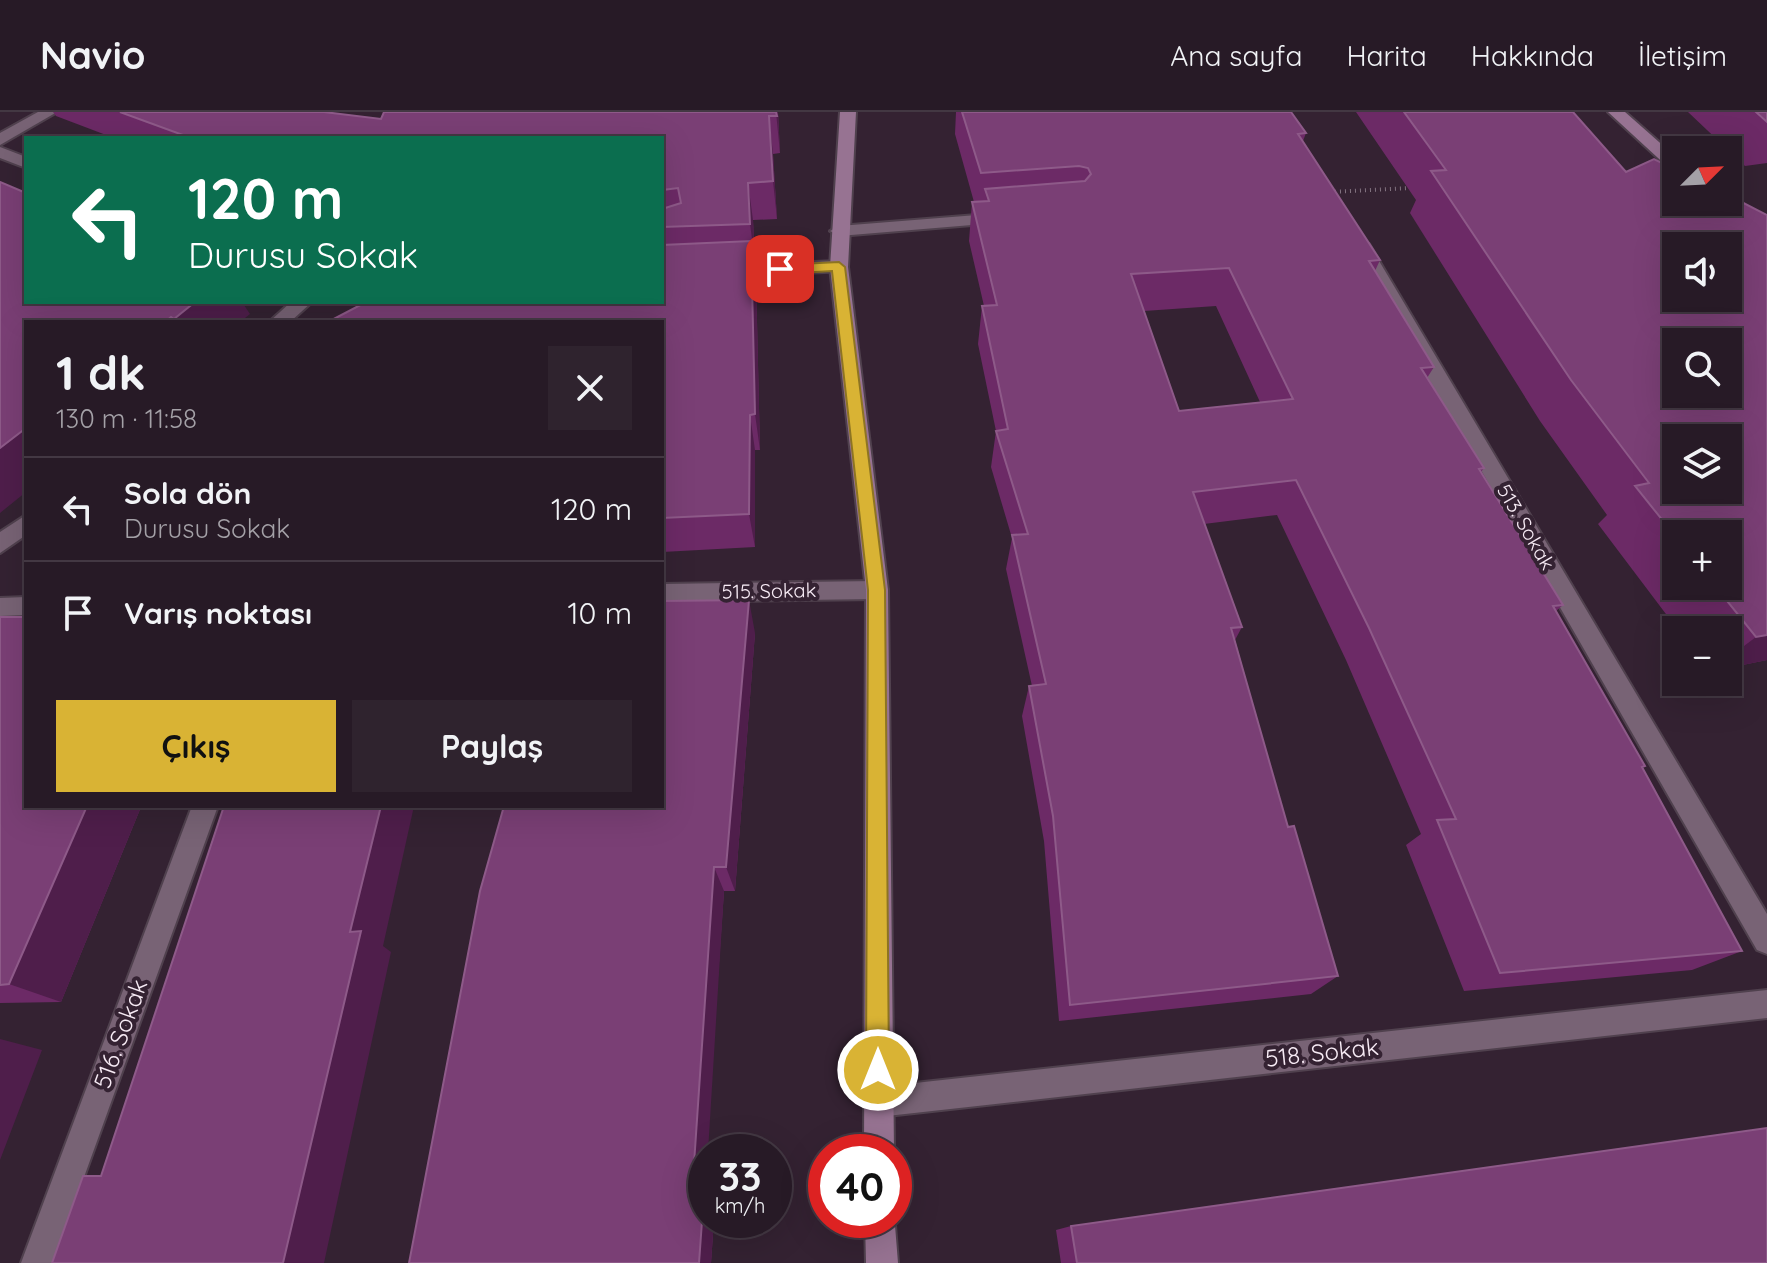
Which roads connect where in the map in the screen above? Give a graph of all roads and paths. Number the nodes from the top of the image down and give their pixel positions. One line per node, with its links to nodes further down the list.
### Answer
1 (49, 112): 4 (street)
2 (848, 112): 11 (street)
3 (1616, 112): 6 (street)
4 (0, 140)
5 (0, 152): 7 (street)
6 (1662, 153)
7 (24, 162)
8 (1424, 187): 9 (path)
9 (1330, 192): 23 (street, 513. Sokak)
10 (1025, 217): 11 (street)
11 (839, 231): 12 (street)
12 (839, 267): 13 (street); 18 (street)
13 (664, 274)
14 (300, 304): 15 (street)
15 (280, 320)
16 (24, 525): 17 (street)
17 (0, 544)
18 (877, 590): 19 (street, 515. Sokak); 25 (street)
19 (664, 593)
20 (24, 606): 21 (street)
21 (0, 607)
22 (204, 808): 28 (street, 516. Sokak)
23 (1767, 940)
24 (1767, 1004): 25 (street, 518. Sokak)
25 (878, 1102): 26 (street)
26 (879, 1134)
27 (881, 1238): 29 (street)
28 (37, 1263)
29 (882, 1263)

